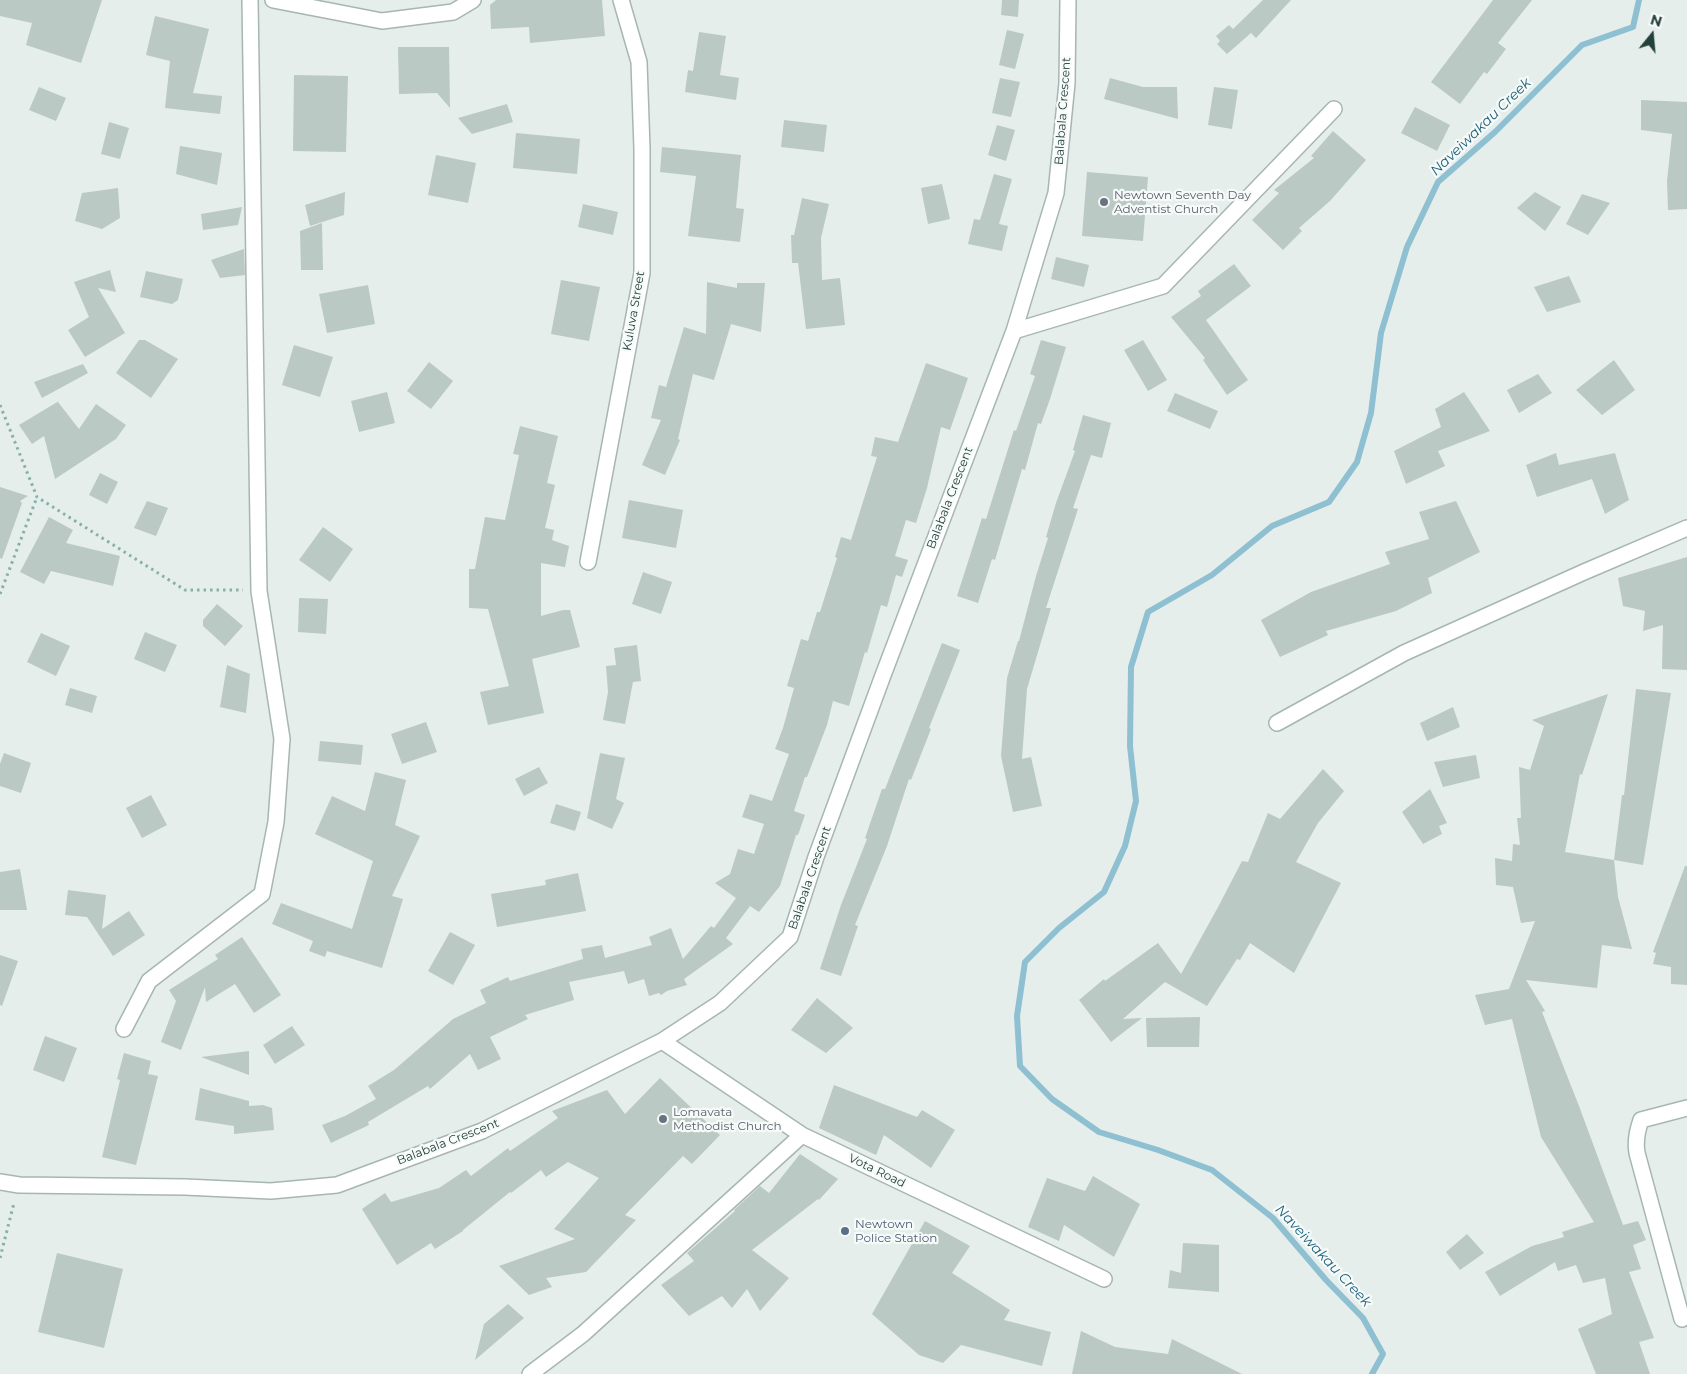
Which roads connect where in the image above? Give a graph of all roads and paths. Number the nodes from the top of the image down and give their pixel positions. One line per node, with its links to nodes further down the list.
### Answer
1 (250, 0): 12 (street)
2 (273, 0): 3 (street)
3 (473, 0)
4 (621, 0): 11 (street, Kuluva Street)
5 (1068, 0): 7 (street, Balabala Crescent)
6 (1334, 110): 7 (street)
7 (1014, 331): 16 (street, Balabala Crescent)
8 (0, 405): 9 (path)
9 (37, 497): 12 (path); 13 (path)
10 (1687, 528): 14 (street)
11 (588, 562)
12 (259, 591): 15 (street)
13 (0, 594)
14 (1277, 723)
15 (124, 1029)
16 (662, 1042): 18 (street, Vota Road); 20 (street, Balabala Crescent)
17 (1687, 1108): 23 (street)
18 (802, 1135): 22 (street, Vota Road); 24 (street)
19 (0, 1182): 20 (street, Balabala Crescent)
20 (19, 1185): 21 (path)
21 (0, 1258)
22 (1104, 1279)
23 (1682, 1319)
24 (530, 1374)

